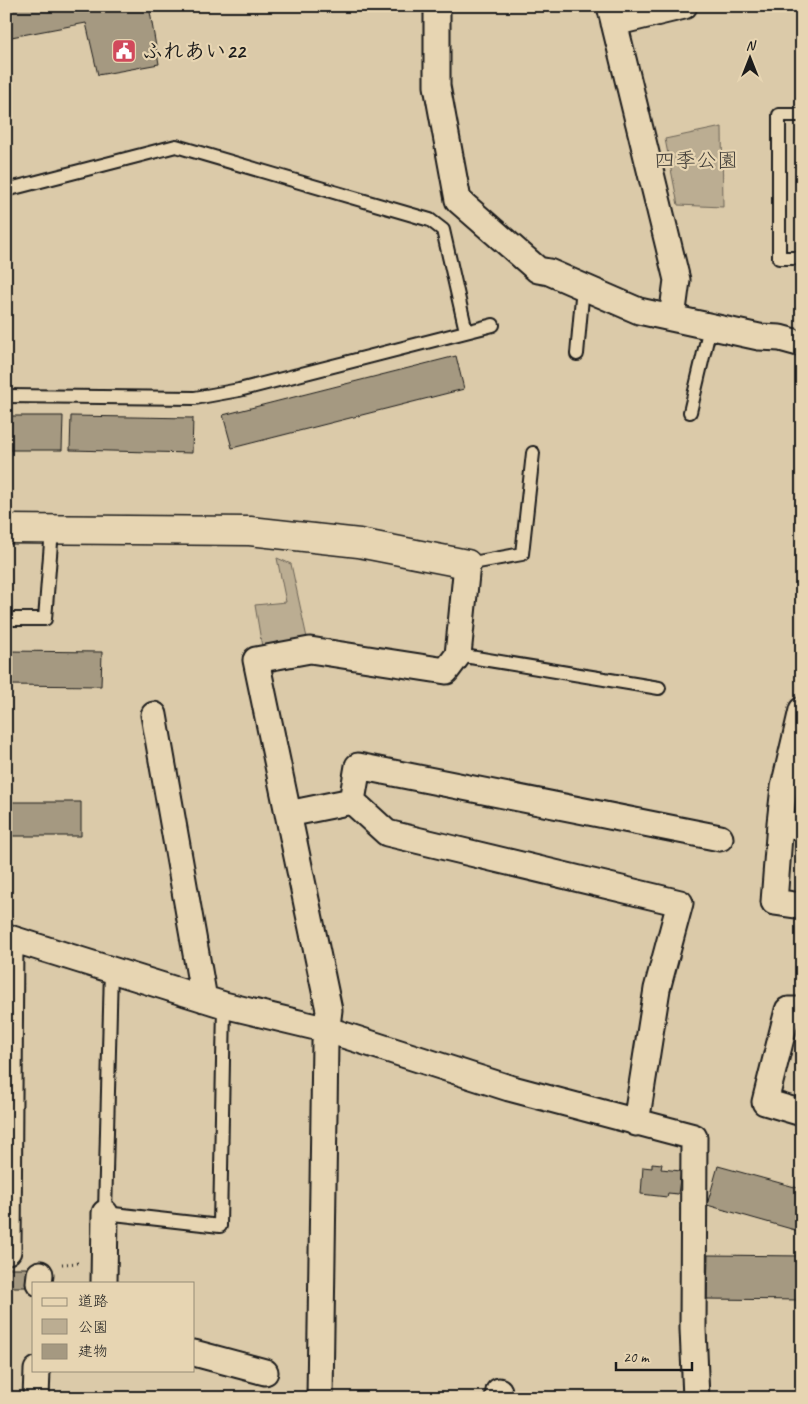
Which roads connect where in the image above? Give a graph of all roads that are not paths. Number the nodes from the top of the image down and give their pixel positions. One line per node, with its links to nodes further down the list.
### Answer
1 (437, 6): 7 (street)
2 (684, 6): 3 (street)
3 (612, 15): 8 (street)
4 (802, 115): 6 (lane)
5 (6, 190): 11 (lane)
6 (802, 258)
7 (583, 286): 8 (street); 13 (lane)
8 (672, 318): 10 (street)
9 (493, 324): 11 (lane)
10 (710, 327): 12 (street); 15 (lane)
11 (466, 331): 14 (lane)
12 (802, 344)
13 (577, 354)
14 (6, 396)
15 (690, 412)
16 (533, 452): 19 (lane)
17 (6, 529): 18 (street)
18 (52, 530): 19 (street); 20 (lane)
19 (467, 564): 21 (street)
20 (6, 619)
21 (458, 655): 22 (lane); 26 (street)
22 (659, 688)
23 (802, 710): 27 (street)
24 (154, 715): 32 (street)
25 (352, 801): 26 (street); 28 (street); 36 (street)
26 (288, 814): 34 (street)
27 (791, 825): 29 (street)
28 (720, 838)
29 (802, 906)
30 (8, 938): 31 (street); 38 (street)
31 (111, 969): 32 (street); 37 (lane)
32 (214, 1002): 34 (street); 37 (lane)
33 (802, 1010): 35 (street)
34 (328, 1030): 36 (street); 44 (street)
35 (802, 1113)
36 (636, 1123): 45 (street)
37 (105, 1213): 39 (street)
38 (6, 1251)
39 (104, 1273)
40 (195, 1353): 42 (street)
41 (37, 1372): 43 (street)
42 (266, 1372)
43 (36, 1398)
44 (320, 1398)
45 (696, 1398)

